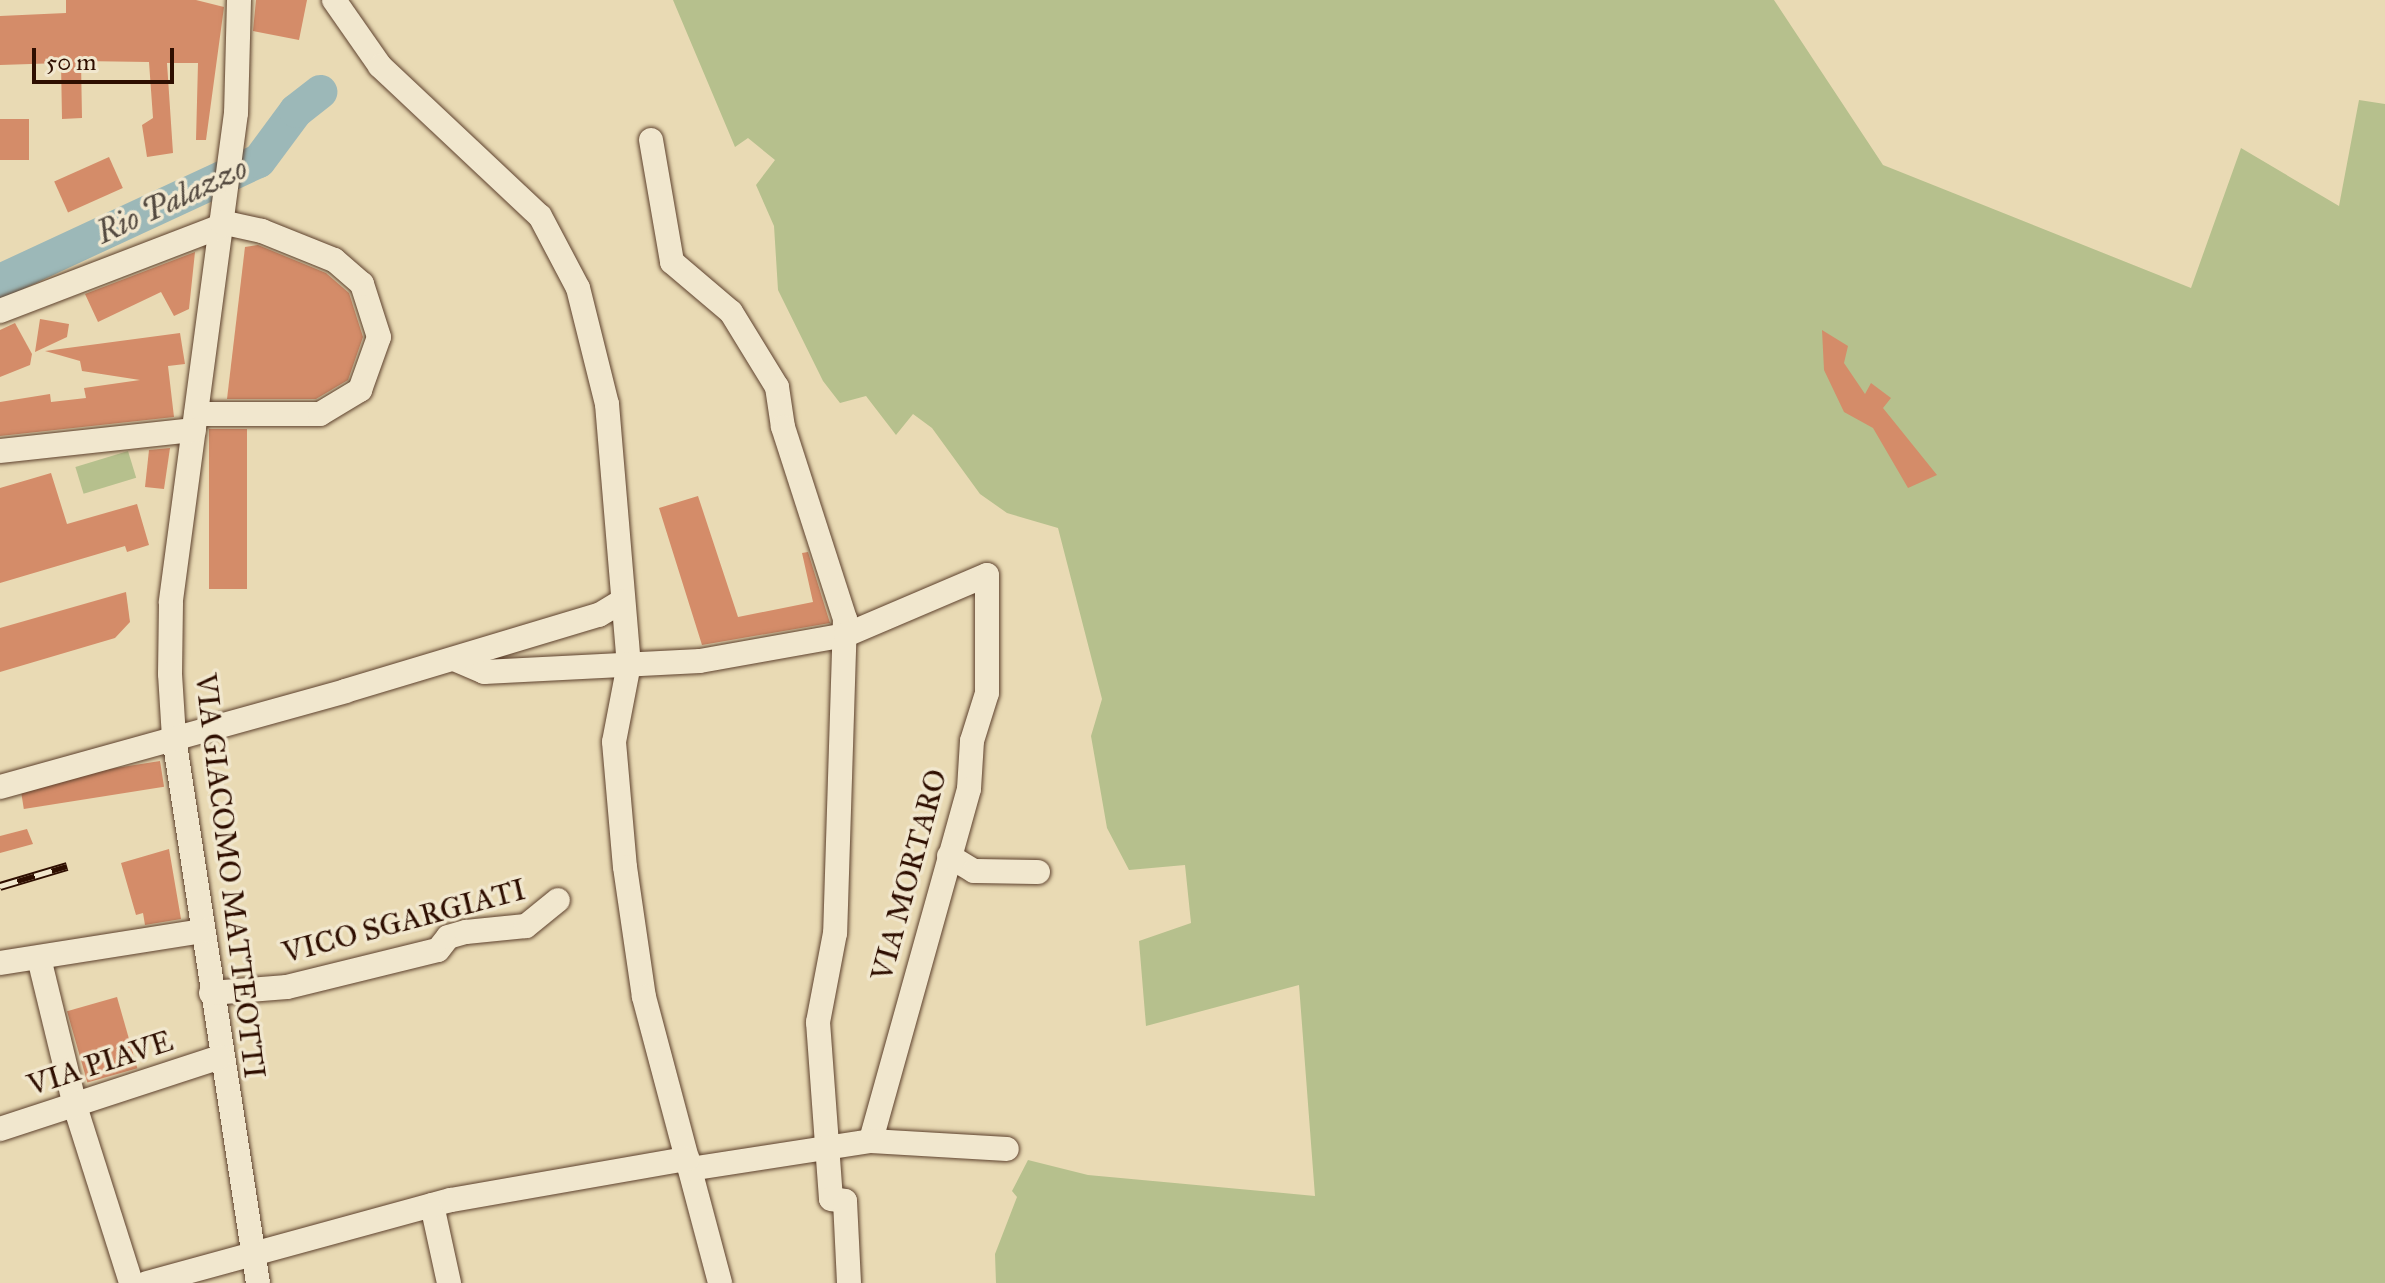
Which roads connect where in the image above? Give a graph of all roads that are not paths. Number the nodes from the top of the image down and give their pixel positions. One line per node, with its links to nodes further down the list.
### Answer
1 (239, 0): 4 (street, VIA GIACOMO MATTEOTTI)
2 (334, 0): 8 (street)
3 (651, 140): 9 (street)
4 (222, 217): 5 (street); 6 (street, VIA GIACOMO MATTEOTTI); 6 (street)
5 (0, 311)
6 (195, 422): 7 (street); 12 (street, VIA GIACOMO MATTEOTTI)
7 (0, 451)
8 (622, 601): 10 (street); 11 (street)
9 (846, 635): 11 (street); 14 (street, VIA MORTARO); 25 (street)
10 (454, 659): 11 (street); 12 (street)
11 (629, 664): 27 (street)
12 (174, 738): 13 (street); 17 (street, VIA GIACOMO MATTEOTTI)
13 (0, 787)
14 (949, 856): 15 (street); 24 (street, VIA MORTARO)
15 (1038, 872)
16 (558, 900): 20 (street, VICO SGARGIATI)
17 (202, 931): 18 (street); 20 (street, VIA GIACOMO MATTEOTTI)
18 (39, 958): 19 (street); 22 (street)
19 (0, 963)
20 (211, 993): 21 (street, VIA GIACOMO MATTEOTTI)
21 (220, 1057): 22 (street, VIA PIAVE); 29 (street, VIA GIACOMO MATTEOTTI)
22 (75, 1106): 23 (street, VIA PIAVE); 30 (street)
23 (2, 1122)
24 (871, 1141): 25 (street); 26 (street)
25 (829, 1145): 27 (street); 35 (street)
26 (1007, 1149)
27 (688, 1164): 28 (street); 34 (street)
28 (432, 1205): 29 (street); 33 (street)
29 (253, 1250): 31 (street); 32 (street, VIA GIACOMO MATTEOTTI)
30 (131, 1283)
31 (147, 1283)
32 (258, 1283)
33 (449, 1283)
34 (720, 1283)
35 (849, 1283)

